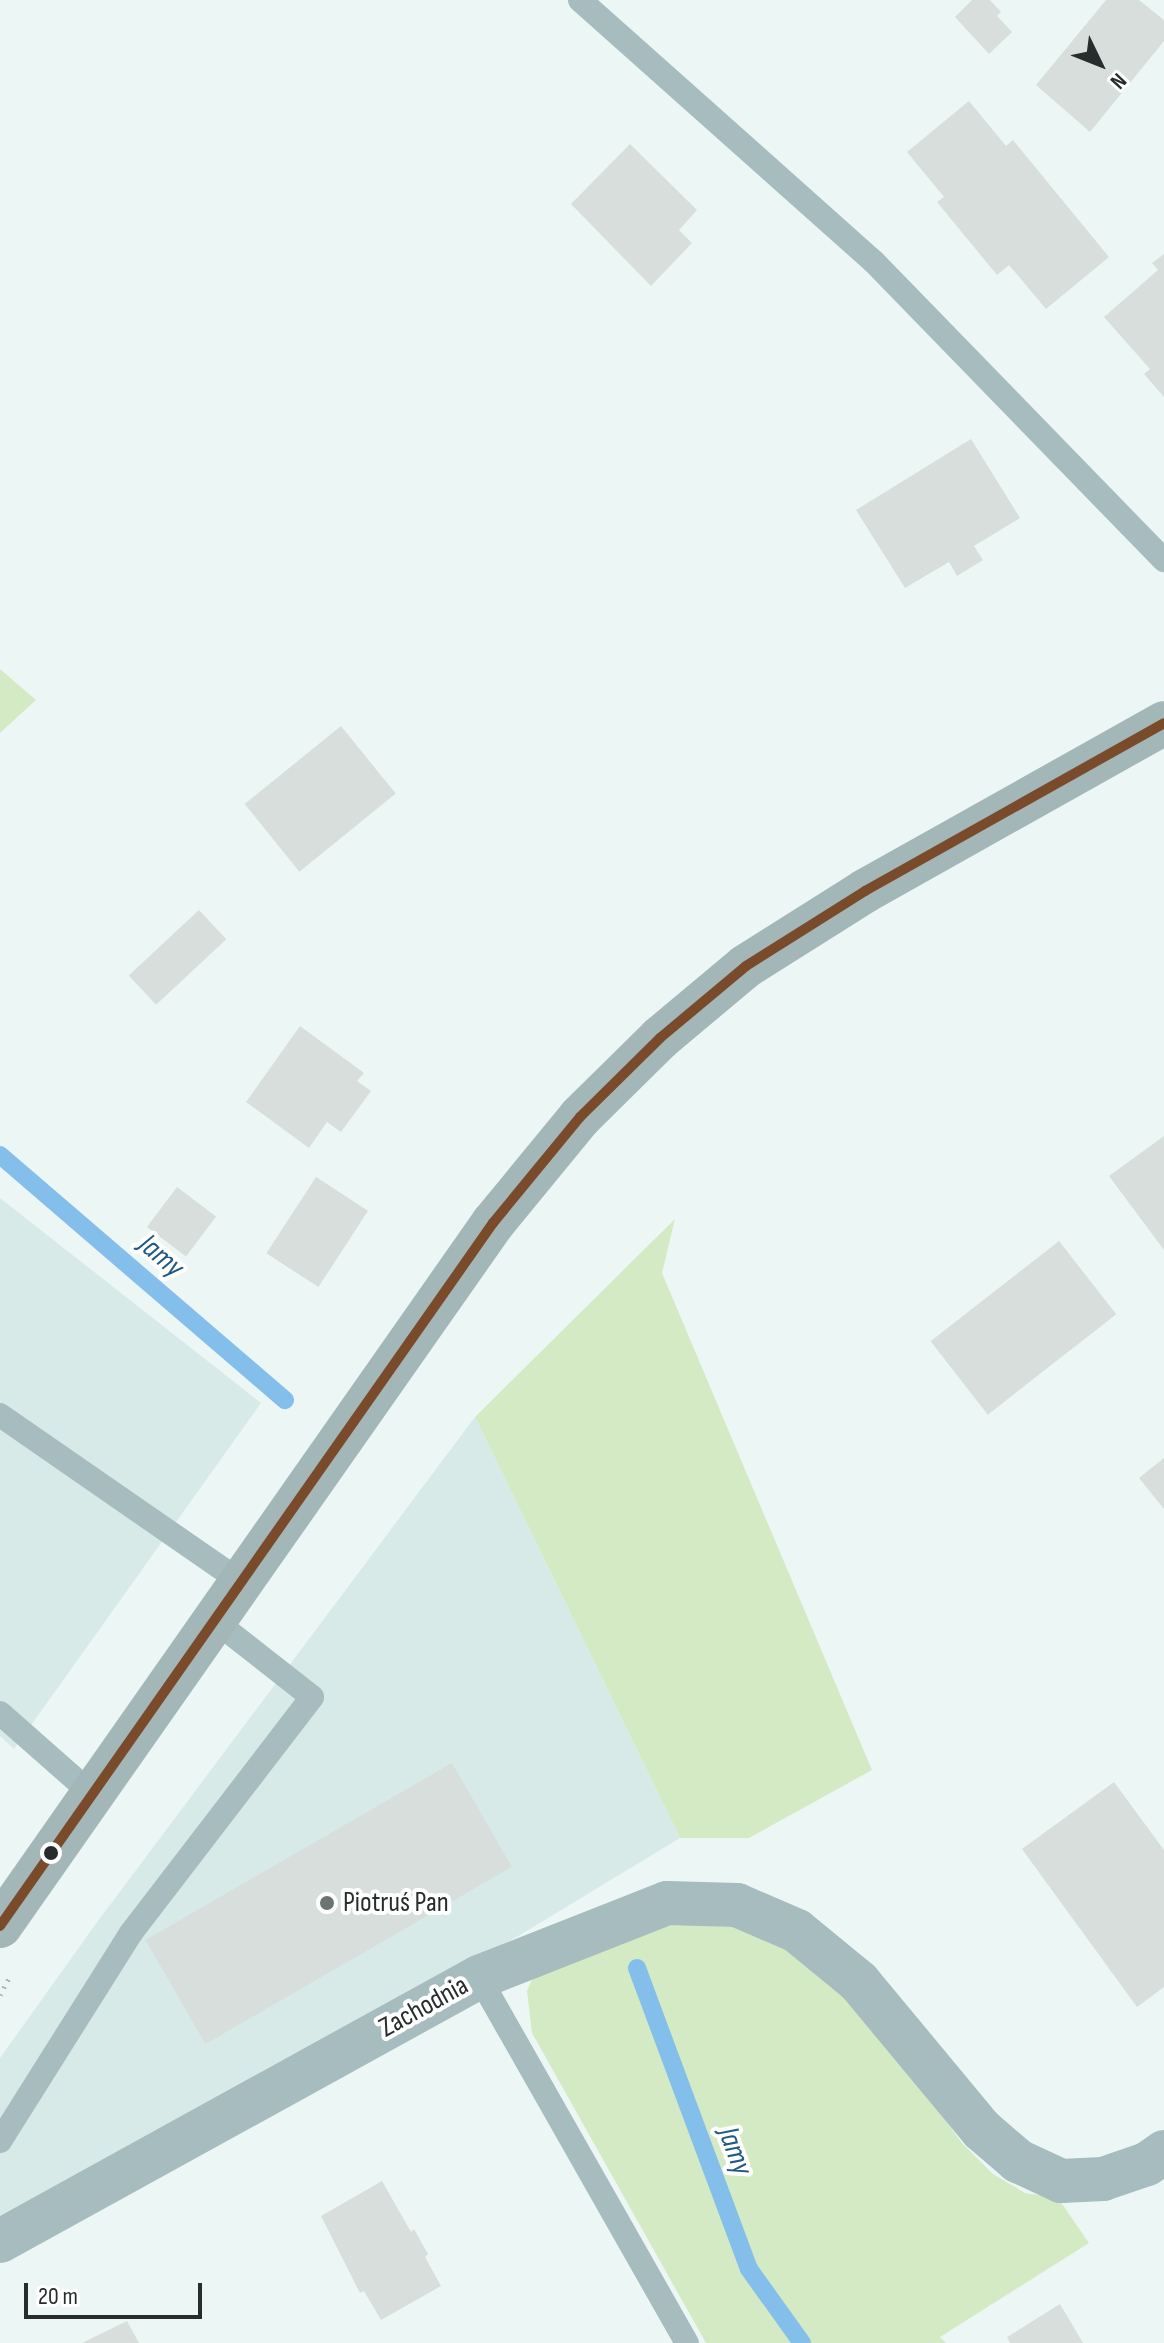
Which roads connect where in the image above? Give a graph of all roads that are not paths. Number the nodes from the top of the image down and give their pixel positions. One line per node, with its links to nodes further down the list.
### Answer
1 (580, 0): 2 (lane)
2 (1164, 560)
3 (1164, 723): 5 (main road)
4 (1164, 739): 5 (main road)
5 (1094, 764): 7 (main road)
6 (0, 1415): 7 (lane)
7 (243, 1583): 8 (main road)
8 (215, 1621): 10 (main road); 13 (lane)
9 (0, 1713): 10 (lane)
10 (93, 1795): 11 (main road)
11 (0, 1926)
12 (479, 1977): 14 (street); 15 (street, Zachodnia); 16 (lane, Zachodnia)
13 (0, 2141)
14 (1164, 2152)
15 (0, 2241)
16 (687, 2343)

